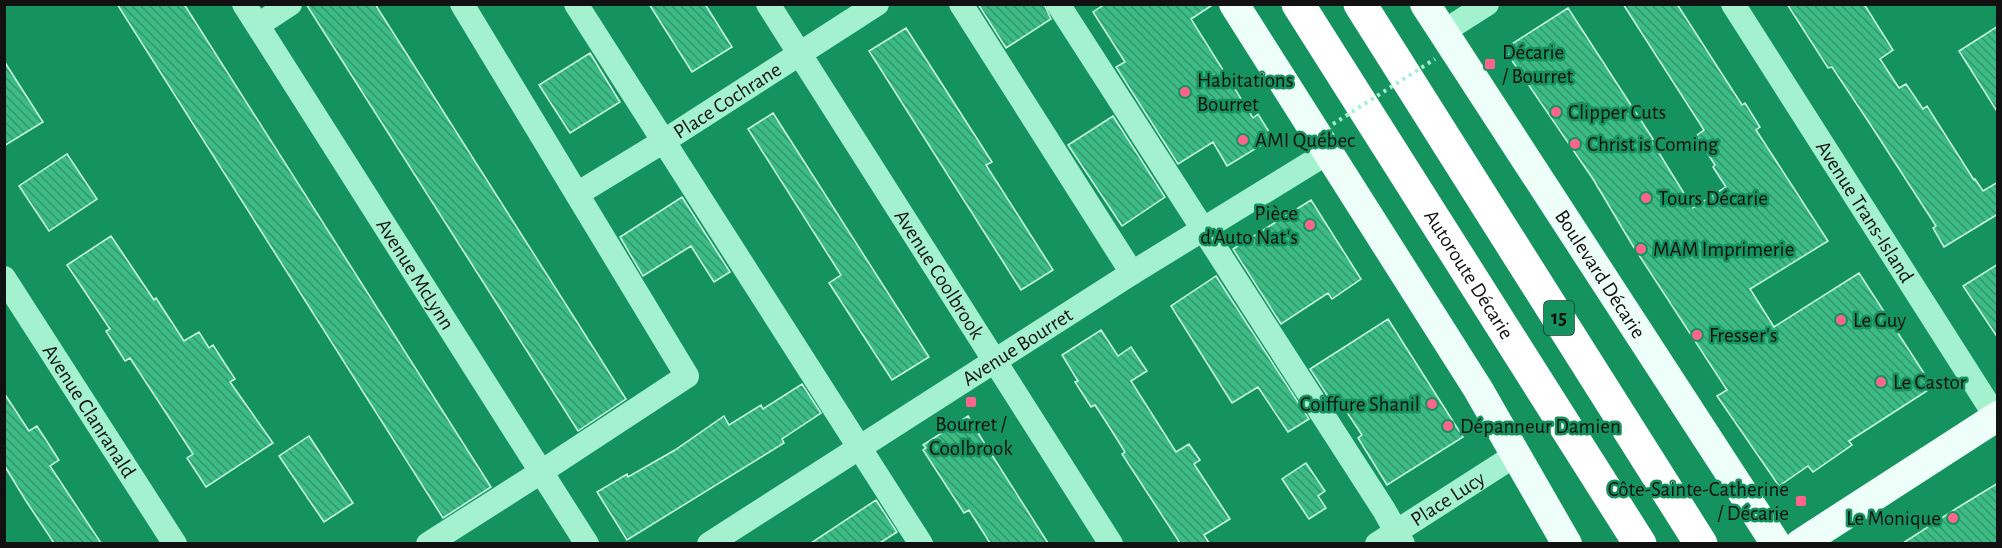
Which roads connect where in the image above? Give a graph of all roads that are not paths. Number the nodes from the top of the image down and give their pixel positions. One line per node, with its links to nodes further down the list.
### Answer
1 (244, 4): 15 (street, Avenue McLynn)
2 (290, 4): 15 (street)
3 (462, 4): 20 (street)
4 (576, 4): 18 (street)
5 (768, 4): 17 (street, Avenue Coolbrook)
6 (877, 4): 17 (street, Place Cochrane)
7 (961, 4): 22 (street)
8 (1058, 4): 21 (street)
9 (1234, 4): 19 (main road)
10 (1298, 4): 37 (highway, Autoroute Décarie / 15)
11 (1360, 4): 38 (highway, 15)
12 (1425, 4): 16 (main road, Boulevard Décarie)
13 (1487, 4): 16 (street)
14 (1733, 4): 25 (street, Avenue Trans-Island)
15 (258, 25): 28 (street, Avenue McLynn)
16 (1439, 46): 39 (main road, Boulevard Décarie)
17 (800, 54): 18 (street, Place Cochrane); 24 (street, Avenue Coolbrook)
18 (664, 141): 20 (street, Place Cochrane); 26 (street)
19 (1328, 153): 21 (street, Avenue Bourret); 27 (main road)
20 (577, 194): 28 (street)
21 (1203, 229): 22 (street, Avenue Bourret); 29 (street)
22 (1131, 273): 24 (street, Avenue Bourret)
23 (4, 278): 30 (street, Avenue Clanranald)
24 (996, 361): 26 (street, Avenue Bourret); 35 (street, Avenue Coolbrook)
25 (1997, 418): 40 (main road)
26 (861, 447): 33 (street, Avenue Bourret); 34 (street)
27 (1516, 454): 29 (street, Place Lucy); 36 (main road)
28 (541, 472): 31 (street); 32 (street, Avenue McLynn)
29 (1392, 539)
30 (175, 543)
31 (428, 543)
32 (586, 543)
33 (709, 543)
34 (921, 543)
35 (1111, 543)
36 (1567, 543)
37 (1640, 543)
38 (1701, 543)
39 (1776, 543)
40 (1800, 543)

